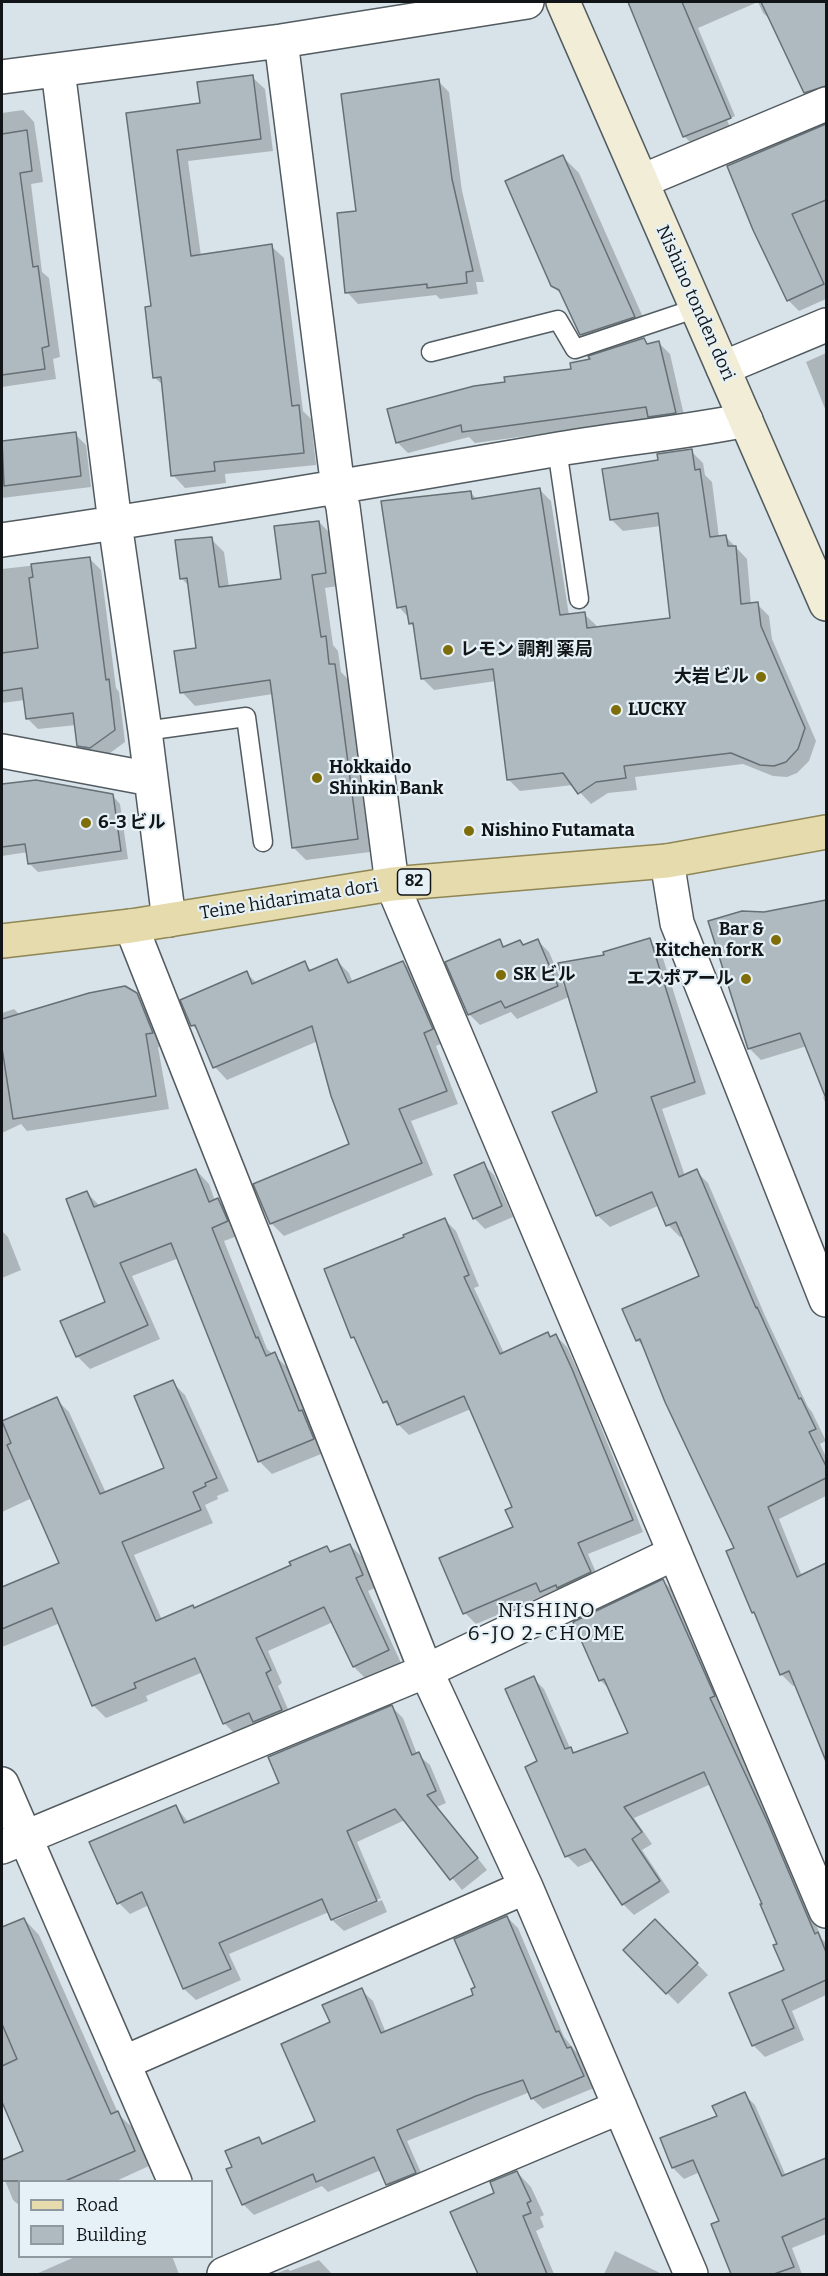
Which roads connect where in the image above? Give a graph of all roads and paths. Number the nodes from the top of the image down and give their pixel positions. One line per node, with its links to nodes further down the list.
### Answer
1 (527, 2): 3 (street)
2 (563, 2): 7 (street, Nishino tonden dori)
3 (282, 40): 4 (street); 14 (street)
4 (58, 70): 5 (street); 15 (street)
5 (2, 77)
6 (826, 104): 7 (street)
7 (642, 181): 8 (street, Nishino tonden dori)
8 (697, 308): 10 (lane); 11 (street, Nishino tonden dori)
9 (826, 325): 11 (street)
10 (431, 352)
11 (723, 368): 12 (street, Nishino tonden dori)
12 (746, 420): 13 (street); 18 (street, Nishino tonden dori)
13 (557, 449): 14 (street); 17 (lane)
14 (338, 488): 15 (street); 25 (street)
15 (116, 524): 16 (street); 19 (street)
16 (2, 540)
17 (579, 599)
18 (826, 604)
19 (145, 730): 21 (street); 23 (lane)
20 (2, 751): 21 (street)
21 (151, 779): 26 (street)
22 (826, 832): 24 (main road, Teine hidarimata dori / 82)
23 (263, 842)
24 (667, 861): 25 (main road, Teine hidarimata dori / 82); 29 (street)
25 (392, 884): 26 (main road, Teine hidarimata dori / 82); 30 (street)
26 (169, 920): 27 (main road, Teine hidarimata dori / 82)
27 (131, 926): 28 (main road, Teine hidarimata dori / 82); 31 (street)
28 (2, 941)
29 (826, 1300)
30 (675, 1553): 31 (street); 35 (street)
31 (426, 1671): 33 (street); 34 (street)
32 (2, 1784): 33 (street)
33 (13, 1842): 36 (street)
34 (526, 1887): 36 (street); 37 (street)
35 (826, 1911)
36 (123, 2063): 38 (street)
37 (620, 2107): 41 (street); 42 (street)
38 (175, 2180)
39 (208, 2258): 40 (street)
40 (215, 2274)
41 (224, 2274)
42 (691, 2274)

